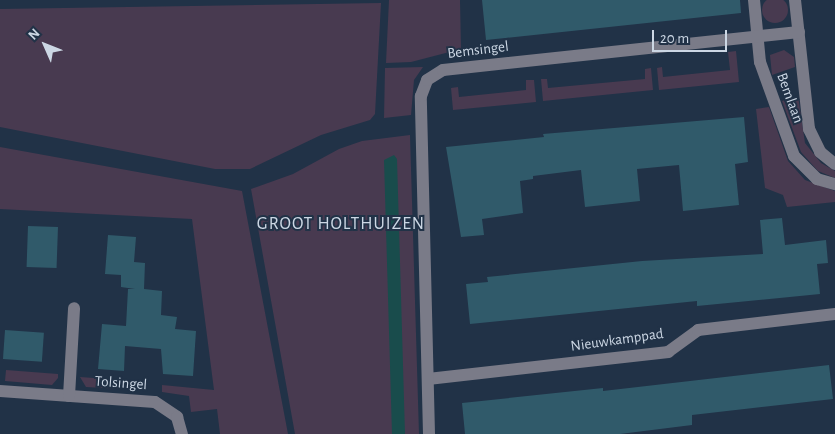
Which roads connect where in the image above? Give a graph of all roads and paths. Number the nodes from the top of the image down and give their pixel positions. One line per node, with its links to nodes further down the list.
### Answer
1 (754, 0): 4 (street, Bemlaan)
2 (795, 0): 3 (street, Bemlaan)
3 (799, 32): 4 (street, Bemsingel); 5 (street, Bemlaan)
4 (757, 38): 6 (street, Bemlaan); 9 (street, Bemsingel)
5 (835, 164)
6 (835, 184)
7 (74, 308): 11 (street)
8 (835, 314): 9 (street, Nieuwkamppad)
9 (428, 379): 13 (street, Bemsingel)
10 (0, 391): 11 (street, Tolsingel)
11 (69, 396): 12 (street, Tolsingel)
12 (182, 434)
13 (429, 434)

